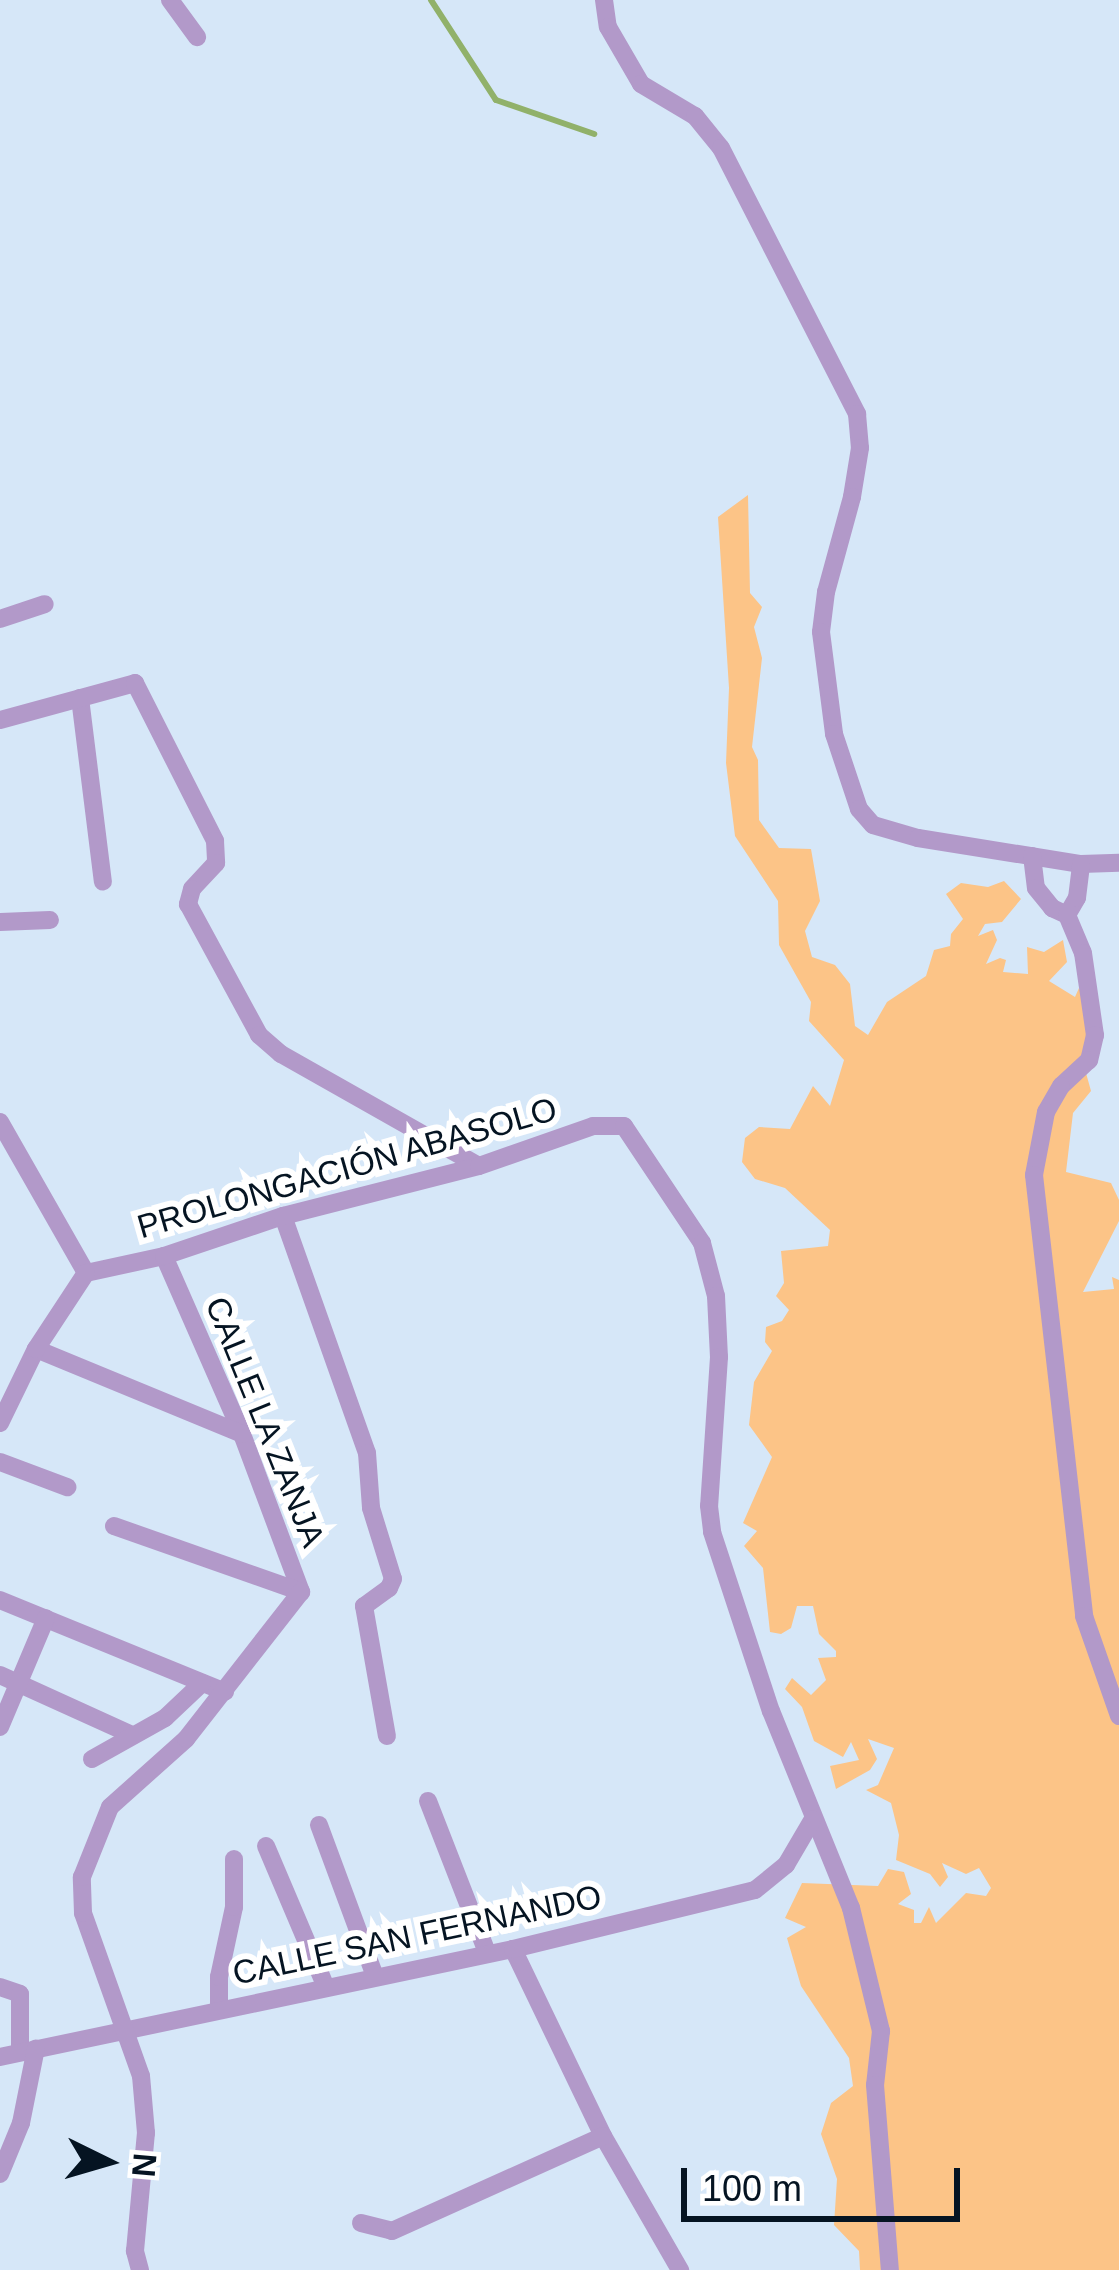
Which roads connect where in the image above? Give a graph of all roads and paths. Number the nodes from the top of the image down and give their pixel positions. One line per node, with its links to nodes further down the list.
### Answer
1 (170, 0): 3 (street)
2 (604, 0): 8 (street)
3 (197, 37)
4 (45, 604): 5 (street)
5 (0, 619)
6 (80, 698): 7 (street); 11 (street); 16 (street)
7 (0, 720)
8 (1032, 856): 10 (street); 12 (street)
9 (1119, 863): 10 (street)
10 (1081, 864): 12 (street)
11 (103, 882)
12 (1067, 915): 32 (street)
13 (50, 920): 14 (street)
14 (0, 922)
15 (0, 1122): 19 (street)
16 (479, 1166): 17 (street, PROLONGACIÓN ABASOLO); 38 (street, PROLONGACIÓN ABASOLO)
17 (284, 1216): 18 (street, PROLONGACIÓN ABASOLO); 35 (street)
18 (164, 1256): 19 (street, PROLONGACIÓN ABASOLO); 22 (street, CALLE LA ZANJA)
19 (86, 1273): 20 (street)
20 (36, 1348): 21 (street); 22 (street)
21 (0, 1423)
22 (242, 1434): 26 (street, CALLE LA ZANJA)
23 (0, 1462): 24 (street)
24 (67, 1487)
25 (115, 1526): 26 (street)
26 (302, 1592): 31 (street, CALLE LA ZANJA)
27 (0, 1600): 28 (street)
28 (46, 1618): 29 (street); 30 (street)
29 (9, 1679): 33 (street); 34 (street)
30 (202, 1683): 31 (street); 34 (street)
31 (225, 1692): 48 (street, CALLE LA ZANJA)
32 (1119, 1716)
33 (0, 1727)
34 (130, 1734): 36 (street)
35 (387, 1736)
36 (92, 1760)
37 (428, 1801): 43 (street)
38 (813, 1819): 42 (street, CALLE SAN FERNANDO); 55 (street)
39 (319, 1825): 44 (street)
40 (266, 1846): 45 (street)
41 (234, 1859): 47 (street)
42 (513, 1949): 43 (street, CALLE SAN FERNANDO); 50 (street)
43 (487, 1952): 44 (street, CALLE SAN FERNANDO)
44 (374, 1976): 45 (street, CALLE SAN FERNANDO)
45 (325, 1984): 47 (street, CALLE SAN FERNANDO)
46 (0, 1987): 49 (street)
47 (219, 2006): 48 (street, CALLE SAN FERNANDO)
48 (124, 2029): 49 (street, CALLE SAN FERNANDO); 53 (street, CALLE LA ZANJA)
49 (19, 2052): 51 (street)
50 (603, 2136): 52 (street); 54 (street)
51 (0, 2174)
52 (361, 2223)
53 (140, 2270)
54 (680, 2270)
55 (890, 2270)

